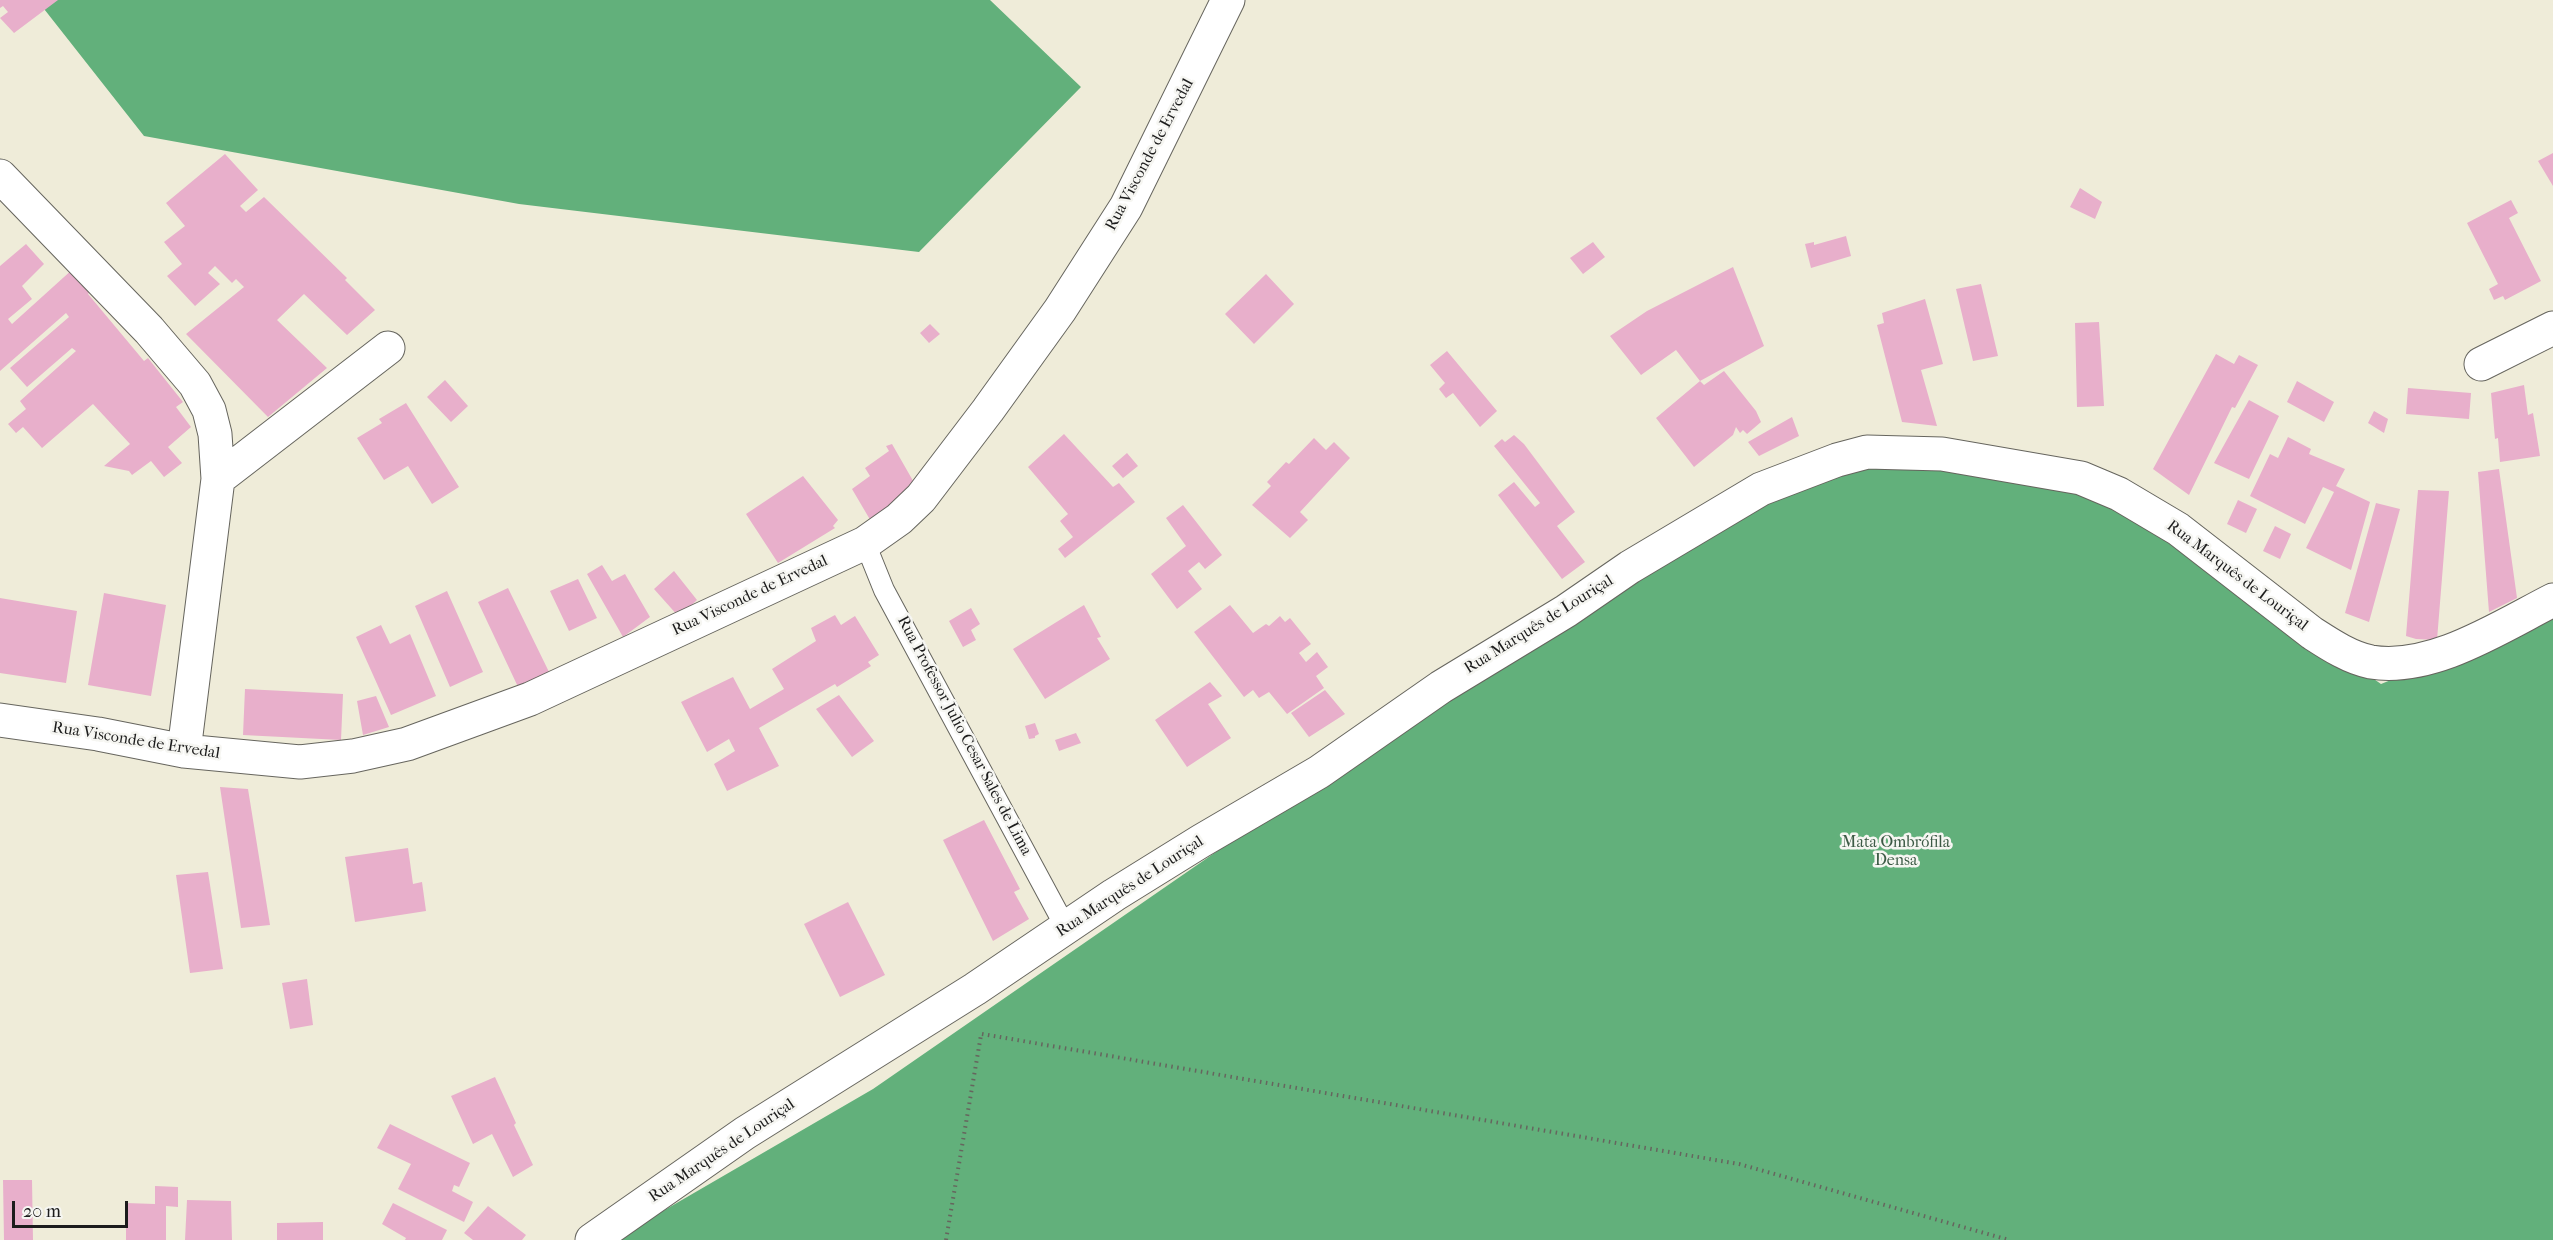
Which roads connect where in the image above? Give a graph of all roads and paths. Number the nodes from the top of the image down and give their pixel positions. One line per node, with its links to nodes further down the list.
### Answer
1 (1228, 0): 7 (street, Rua Visconde de Ervedal)
2 (0, 176): 6 (street)
3 (2553, 328): 5 (street)
4 (387, 348): 6 (street)
5 (2481, 364)
6 (218, 479): 10 (street)
7 (865, 543): 10 (street, Rua Visconde de Ervedal); 11 (lane, Rua Professor Julio Cesar Sales de Lima)
8 (2553, 600): 11 (street, Rua Marquês de Louriçal)
9 (0, 720): 10 (street, Rua Visconde de Ervedal)
10 (184, 752)
11 (1066, 928): 12 (street, Rua Marquês de Louriçal)
12 (975, 989): 13 (path); 14 (street, Rua Marquês de Louriçal)
13 (981, 1034): 15 (path); 16 (path)
14 (592, 1240)
15 (946, 1240)
16 (2009, 1240)

